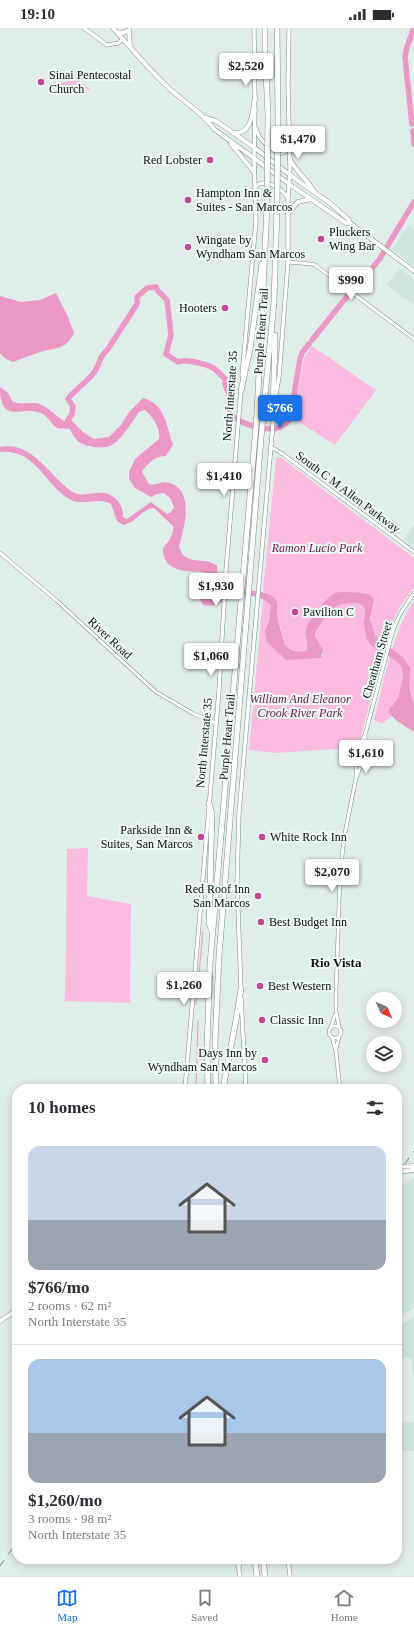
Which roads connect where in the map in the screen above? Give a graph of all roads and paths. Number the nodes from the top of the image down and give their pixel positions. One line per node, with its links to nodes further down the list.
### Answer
1 (84, 28): 7 (main road)
2 (254, 28): 9 (main road, North Interstate 35)
3 (265, 28): 27 (highway, Purple Heart Trail, bridge)
4 (278, 28): 30 (highway, Purple Heart Trail, bridge)
5 (289, 28): 14 (main road)
6 (115, 30): 7 (main road); 8 (main road)
7 (123, 39): 8 (main road)
8 (130, 48): 10 (main road)
9 (255, 98): 11 (main road, North Interstate 35); 12 (main road)
10 (206, 117): 12 (main road); 13 (main road)
11 (255, 125): 14 (main road); 15 (main road, North Interstate 35)
12 (232, 133): 15 (main road)
13 (227, 139): 16 (main road); 18 (main road)
14 (290, 144): 17 (main road)
15 (255, 148): 16 (main road, North Interstate 35); 19 (main road)
16 (254, 159): 18 (main road, North Interstate 35); 20 (main road)
17 (290, 159): 19 (main road); 22 (main road)
18 (254, 172): 21 (main road, North Interstate 35)
19 (290, 175): 20 (main road); 22 (main road)
20 (289, 184): 23 (main road); 24 (main road)
21 (255, 187): 23 (main road); 32 (main road, North Interstate 35)
22 (314, 192): 26 (main road)
23 (288, 198): 25 (main road)
24 (311, 199): 25 (main road); 26 (main road)
25 (288, 213): 28 (main road)
26 (350, 223): 29 (main road)
27 (266, 231): 32 (highway); 46 (highway, Purple Heart Trail)
28 (288, 262): 31 (street); 33 (main road)
29 (414, 271)
30 (274, 306): 33 (highway); 56 (highway, Purple Heart Trail)
31 (414, 339)
32 (241, 393): 38 (main road, North Interstate 35)
33 (274, 414): 34 (main road)
34 (270, 448): 35 (street, South C M Allen Parkway); 47 (main road)
35 (414, 552)
36 (0, 553): 38 (street, River Road)
37 (414, 593): 39 (street, Cheatham Street)
38 (216, 722): 45 (main road, North Interstate 35)
39 (365, 735): 40 (street, Cheatham Street); 41 (street, Cheatham Street)
40 (358, 747): 41 (street); 42 (street)
41 (366, 749): 43 (street)
42 (356, 758): 43 (street); 44 (street)
43 (363, 759): 44 (street)
44 (356, 778): 48 (street)
45 (209, 803): 46 (highway); 54 (main road, North Interstate 35)
46 (212, 933): 55 (highway, Purple Heart Trail)
47 (241, 989): 57 (highway); 58 (main road)
48 (336, 1011): 49 (street); 50 (street)
49 (339, 1027): 50 (street); 51 (street)
50 (331, 1028): 52 (street)
51 (339, 1036): 52 (street); 53 (street)
52 (332, 1037): 53 (street)
53 (336, 1051): 59 (street)
54 (185, 1084)
55 (208, 1084)
56 (216, 1084)
57 (224, 1084)
58 (246, 1084)
59 (339, 1084)
60 (414, 1166): 61 (main road)
61 (402, 1167)
62 (414, 1170): 63 (main road)
63 (402, 1171)
64 (12, 1313): 65 (main road)
65 (0, 1321)
66 (256, 1564): 71 (highway)
67 (264, 1564): 72 (highway)
68 (289, 1564): 73 (main road)
69 (239, 1565): 70 (main road)
70 (240, 1576)
71 (257, 1576)
72 (265, 1576)
73 (290, 1576)

